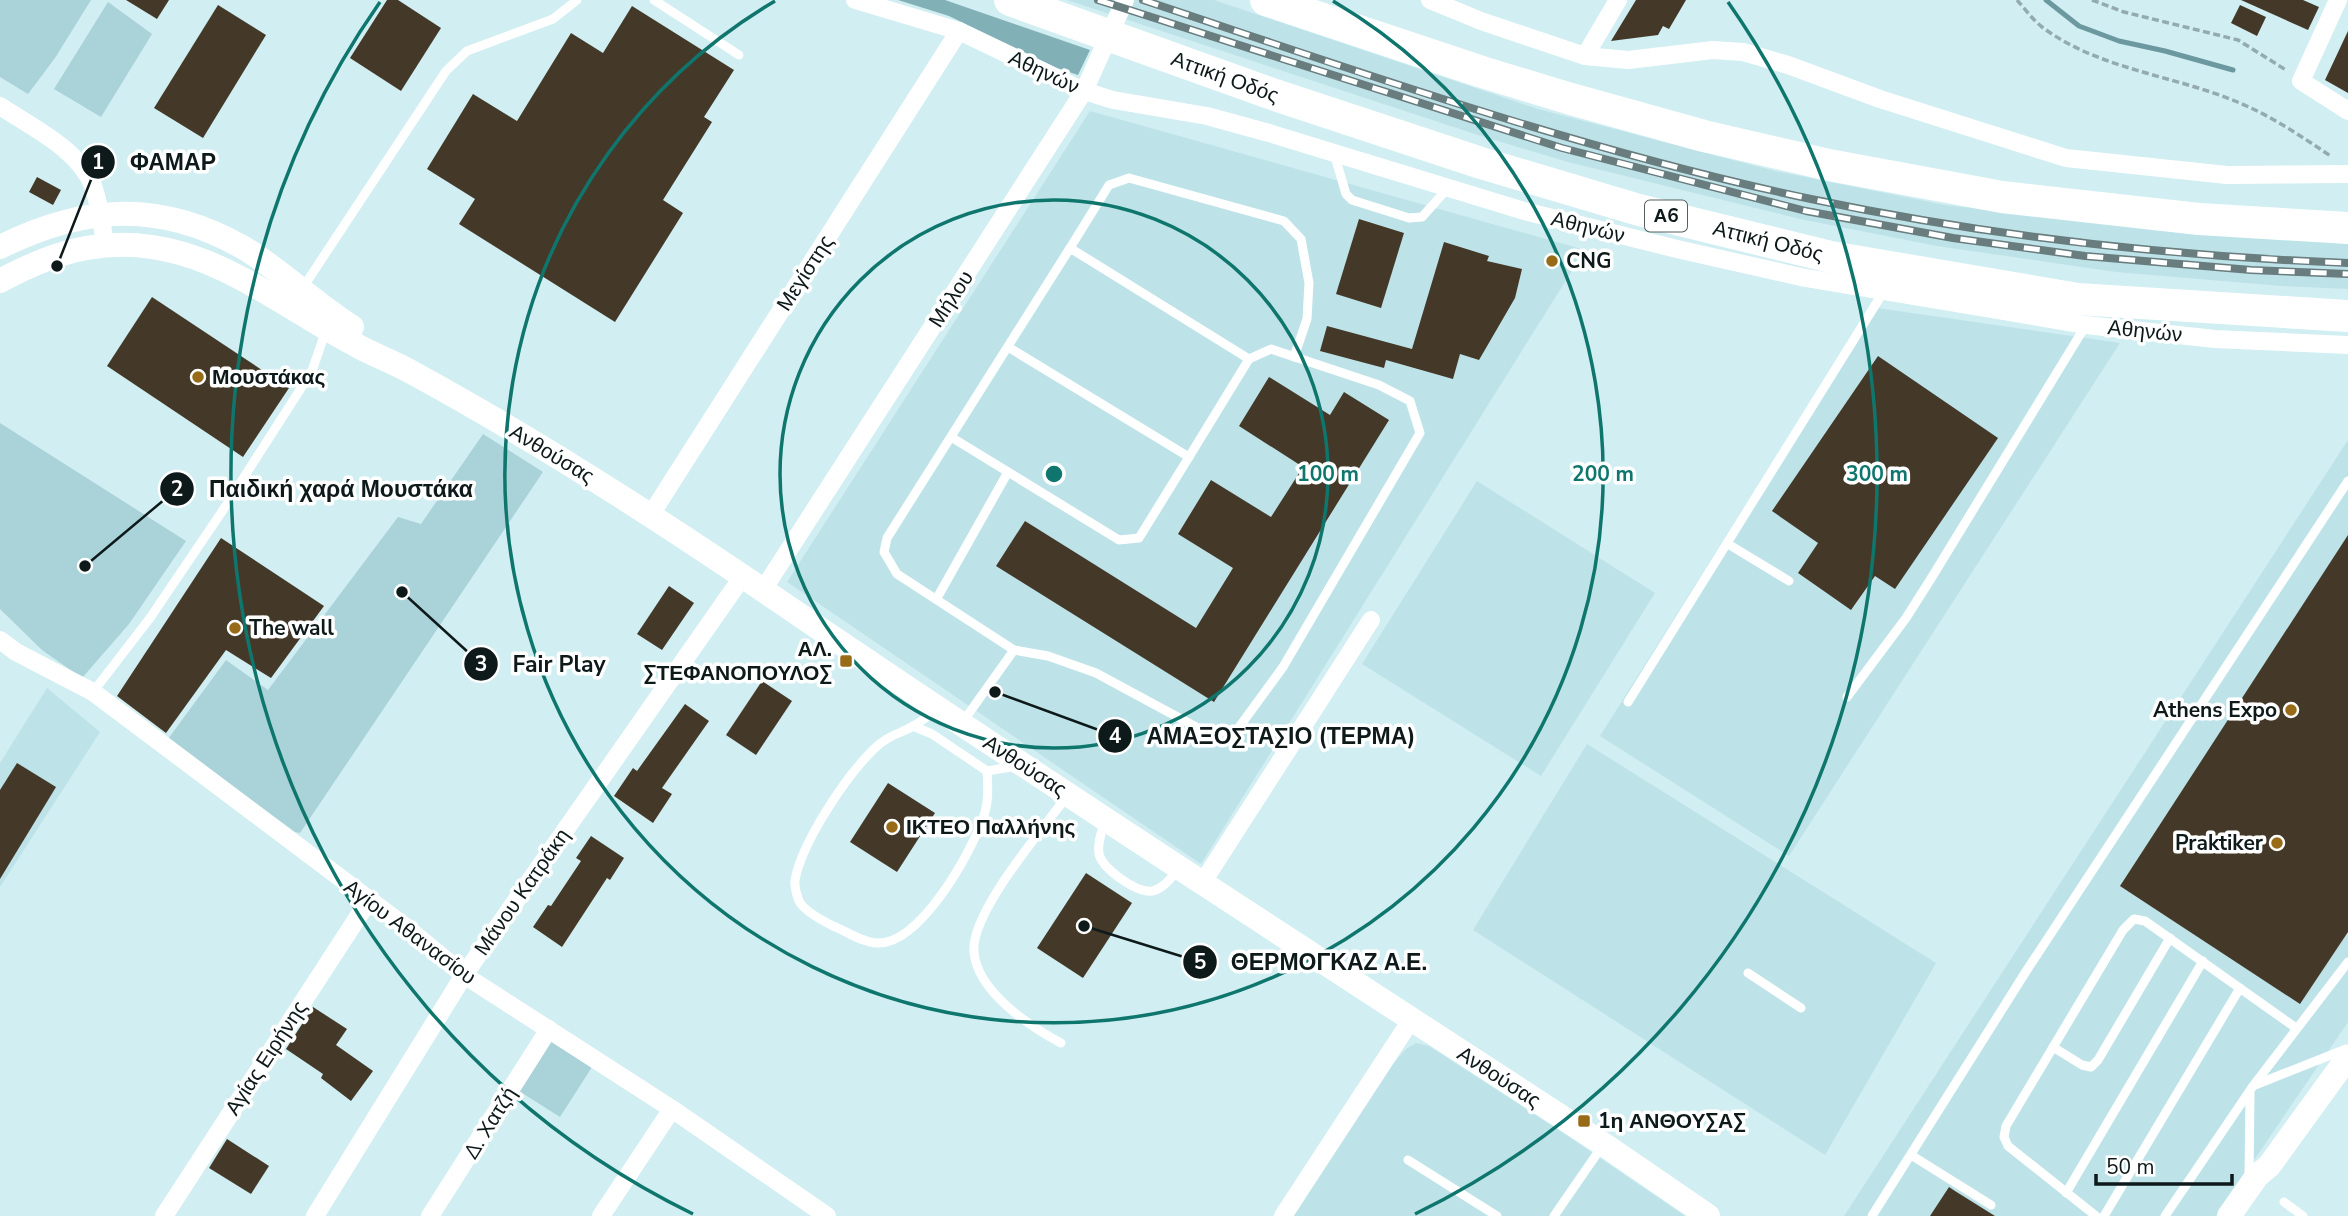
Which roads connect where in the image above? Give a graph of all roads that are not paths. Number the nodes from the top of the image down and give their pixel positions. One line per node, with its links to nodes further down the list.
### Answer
1 (577, 0): 25 (lane)
2 (654, 0): 11 (lane)
3 (855, 0): 10 (street, Αθηνών)
4 (1010, 0): 27 (highway, Αττική Οδός / Α6)
5 (1125, 0): 13 (street, Μήλου)
6 (1266, 0): 20 (highway)
7 (1430, 0): 12 (street)
8 (1618, 0): 12 (street)
9 (2338, 0): 15 (street)
10 (959, 31): 13 (street, Αθηνών); 39 (street, Μεγίστης)
11 (739, 55)
12 (1585, 56): 17 (street)
13 (1087, 86): 16 (street, Αθηνών); 43 (street, Μήλου)
14 (0, 106): 19 (street)
15 (2348, 111)
16 (1334, 153): 18 (street, Αθηνών); 18 (lane)
17 (2343, 167)
18 (1448, 188): 26 (street, Αθηνών)
19 (100, 214): 21 (street); 22 (street, Ανθούσας); 25 (street, Ανθούσας)
20 (2348, 229)
21 (105, 244): 24 (street, Ανθούσας); 29 (street, Ανθούσας)
22 (0, 247)
23 (1070, 248): 31 (lane); 32 (lane); 33 (lane)
24 (0, 281)
25 (301, 290): 34 (street, Ανθούσας)
26 (1884, 292): 28 (street, Αθηνών); 40 (lane)
27 (2348, 316)
28 (2086, 325): 30 (street, Αθηνών); 49 (lane)
29 (326, 329): 34 (street, Ανθούσας); 48 (lane)
30 (2348, 345)
31 (1008, 347): 35 (lane); 36 (lane)
32 (1294, 357): 33 (lane); 47 (lane)
33 (1249, 359): 36 (lane)
34 (408, 369): 39 (street, Ανθούσας)
35 (951, 436): 37 (lane); 44 (lane)
36 (1189, 457): 37 (lane)
37 (1008, 472): 44 (lane)
38 (2348, 481): 78 (lane)
39 (650, 516): 41 (street, Ανθούσας)
40 (1728, 544): 42 (lane); 50 (lane)
41 (743, 576): 43 (street, Ανθούσας); 65 (street, Μάνου Κατράκη)
42 (1788, 581)
43 (763, 590): 51 (street, Ανθούσας)
44 (936, 598): 47 (lane)
45 (1371, 620): 59 (street)
46 (0, 640): 48 (street, Αγίου Αθανασίου)
47 (1014, 650): 52 (lane)
48 (93, 692): 60 (street, Αγίου Αθανασίου)
49 (1847, 697)
50 (1628, 702)
51 (938, 709): 52 (street, Ανθούσας); 53 (lane)
52 (961, 724): 54 (street, Ανθούσας)
53 (913, 726): 55 (lane); 55 (lane)
54 (1024, 765): 55 (lane); 56 (street, Ανθούσας)
55 (987, 771)
56 (1068, 795): 57 (street, Ανθούσας); 71 (lane)
57 (1105, 819): 58 (street, Ανθούσας); 58 (lane)
58 (1181, 867): 59 (street, Ανθούσας)
59 (1203, 882): 68 (street, Ανθούσας)
60 (369, 900): 65 (street, Αγίου Αθανασίου); 85 (street, Αγίας Ειρήνης)
61 (2170, 938): 62 (lane); 72 (lane); 72 (lane)
62 (2203, 961): 66 (lane); 82 (lane)
63 (2348, 961): 69 (lane)
64 (1748, 973): 67 (lane)
65 (464, 975): 70 (street, Αγίου Αθανασίου); 86 (street, Μάνου Κατράκη)
66 (2240, 988): 69 (lane); 96 (lane)
67 (1801, 1008)
68 (1411, 1020): 77 (street, Ανθούσας); 90 (street)
69 (2296, 1028): 75 (lane)
70 (549, 1029): 76 (street, Αγίου Αθανασίου); 87 (street, Δ. Χατζή)
71 (1061, 1042)
72 (2053, 1047): 82 (lane)
73 (2348, 1048): 75 (lane)
74 (2348, 1057): 80 (street)
75 (2251, 1088): 81 (lane); 97 (lane)
76 (672, 1108): 88 (street); 89 (street, Αγίου Αθανασίου)
77 (1603, 1144): 92 (lane); 93 (street, Ανθούσας)
78 (1911, 1155): 84 (lane); 94 (lane)
79 (1408, 1160): 91 (lane)
80 (2269, 1166): 81 (street); 99 (street)
81 (2249, 1186): 98 (street)
82 (2066, 1193): 95 (lane)
83 (2284, 1202): 100 (lane)
84 (1991, 1205)
85 (172, 1213)
86 (315, 1216)
87 (430, 1216)
88 (601, 1216)
89 (827, 1216)
90 (1283, 1216)
91 (1497, 1216)
92 (1554, 1216)
93 (1708, 1216)
94 (1872, 1216)
95 (2095, 1216)
96 (2104, 1216)
97 (2165, 1216)
98 (2229, 1216)
99 (2245, 1216)
100 (2304, 1216)

